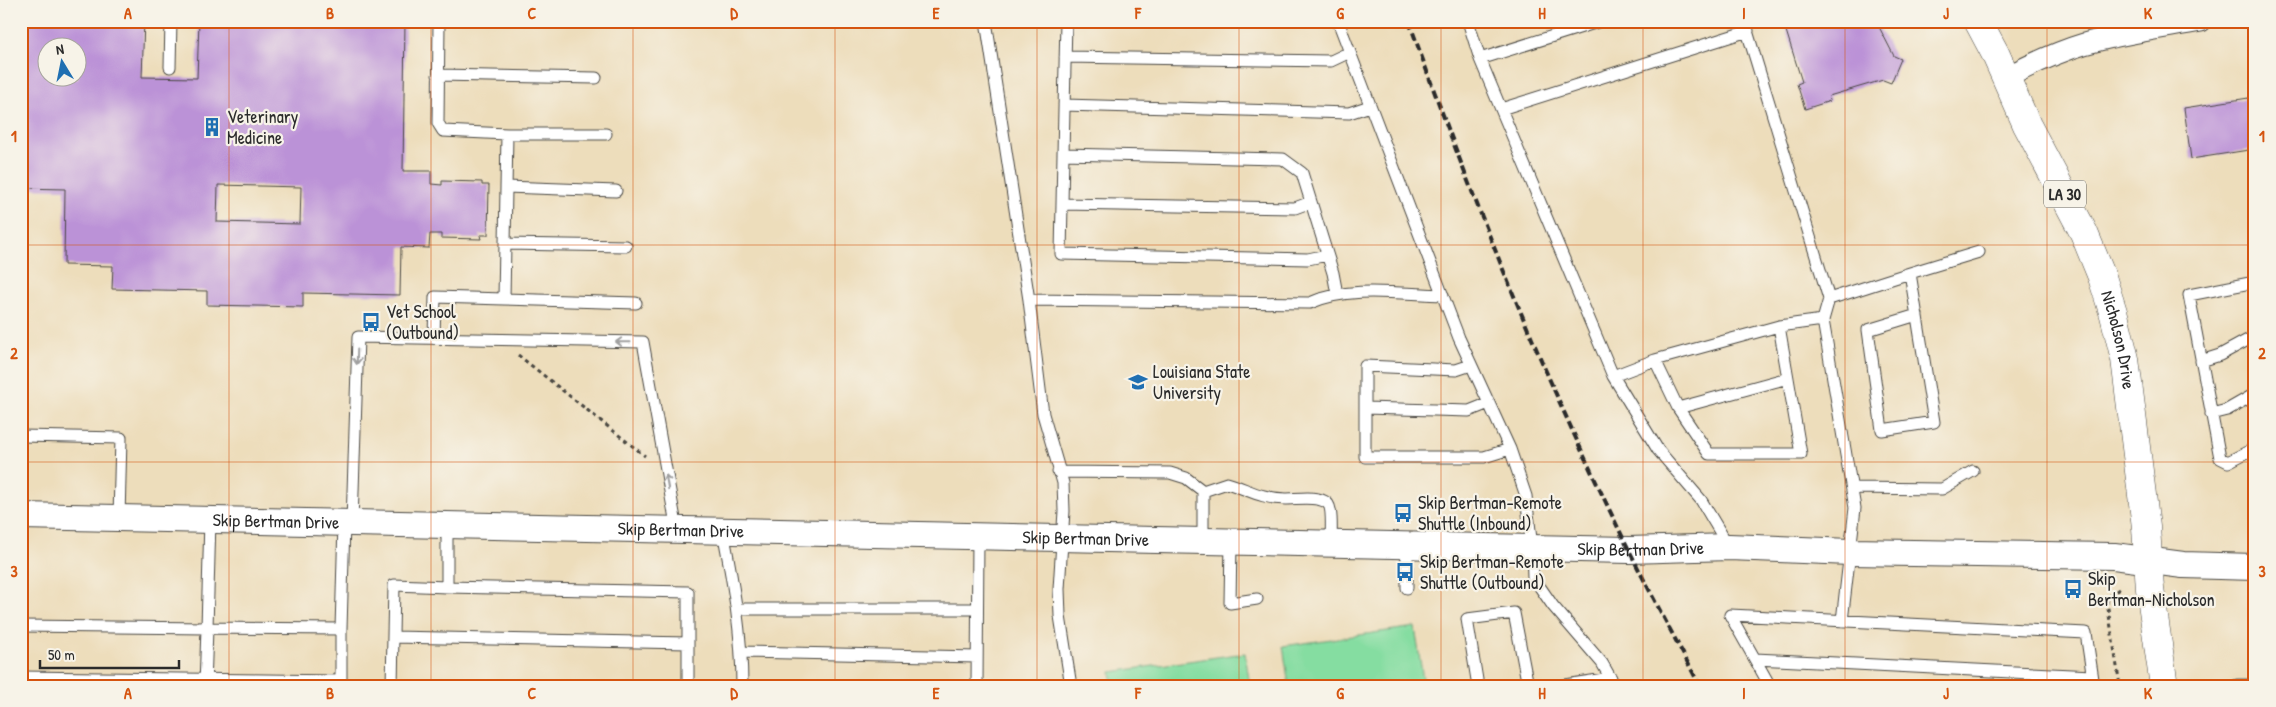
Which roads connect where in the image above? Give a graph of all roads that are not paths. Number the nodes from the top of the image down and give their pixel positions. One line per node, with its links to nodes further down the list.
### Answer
1 (172, 21): 14 (lane)
2 (439, 21): 15 (lane)
3 (986, 21): 38 (lane)
4 (1066, 21): 12 (lane)
5 (1338, 21): 11 (lane)
6 (1468, 21): 13 (lane)
7 (1601, 21): 13 (lane)
8 (1978, 21): 16 (main road, Nicholson Drive / LA 30)
9 (2201, 21): 16 (street)
10 (1746, 26): 20 (lane); 37 (lane)
11 (1350, 52): 12 (lane); 19 (lane)
12 (1065, 57): 18 (lane)
13 (1480, 59): 20 (lane)
14 (170, 67)
15 (438, 75): 17 (lane); 21 (lane)
16 (2006, 77): 78 (main road, Nicholson Drive / LA 30)
17 (596, 78)
18 (1064, 105): 19 (lane); 23 (lane)
19 (1370, 106): 35 (lane)
20 (1501, 109): 48 (lane)
21 (508, 134): 22 (lane); 24 (lane)
22 (606, 134)
23 (1062, 154): 26 (lane); 27 (lane)
24 (506, 187): 25 (lane); 28 (lane)
25 (616, 191)
26 (1311, 202): 27 (lane); 31 (lane)
27 (1062, 204): 31 (lane)
28 (505, 244): 29 (lane); 36 (lane)
29 (626, 246)
30 (1979, 252): 32 (lane)
31 (1328, 255): 34 (lane)
32 (1910, 273): 37 (lane); 40 (lane)
33 (2255, 282): 46 (lane)
34 (1338, 294): 35 (lane); 38 (lane)
35 (1442, 295): 47 (lane)
36 (504, 299): 39 (lane); 44 (lane)
37 (1829, 299): 41 (lane)
38 (1029, 300): 59 (lane)
39 (636, 302)
40 (1917, 315): 40 (lane)
41 (1823, 320): 42 (lane); 60 (lane)
42 (1779, 326): 45 (lane); 49 (lane)
43 (2255, 336): 46 (lane)
44 (434, 338): 65 (lane, one-way to 65); 67 (lane, one-way to 44)
45 (1655, 360): 48 (lane); 53 (lane)
46 (2201, 361): 54 (lane)
47 (1471, 365): 51 (lane); 52 (lane)
48 (1613, 376): 75 (lane)
49 (1788, 378): 53 (lane); 53 (lane)
50 (2255, 394): 54 (lane)
51 (1489, 403): 52 (lane); 57 (lane)
52 (1365, 408): 57 (lane)
53 (1678, 408)
54 (2211, 414): 56 (lane)
55 (21, 436): 63 (lane)
56 (2255, 448)
57 (1510, 449): 76 (lane)
58 (1973, 471): 60 (lane)
59 (1058, 472): 61 (lane); 70 (lane)
60 (1852, 488): 77 (lane)
61 (1203, 491): 71 (lane); 73 (lane)
62 (21, 516): 63 (street, Skip Bertman Drive)
63 (119, 518): 64 (street, Skip Bertman Drive)
64 (210, 520): 65 (street, Skip Bertman Drive); 87 (lane)
65 (348, 523): 66 (street, Skip Bertman Drive); 88 (lane)
66 (448, 525): 67 (street, Skip Bertman Drive); 80 (lane)
67 (677, 530): 68 (street, Skip Bertman Drive)
68 (722, 531): 69 (street, Skip Bertman Drive); 83 (lane)
69 (978, 536): 70 (street, Skip Bertman Drive); 84 (lane)
70 (1061, 538): 71 (street, Skip Bertman Drive); 105 (lane)
71 (1203, 541): 72 (street, Skip Bertman Drive)
72 (1230, 542): 73 (street, Skip Bertman Drive); 82 (lane)
73 (1332, 544): 74 (street, Skip Bertman Drive)
74 (1407, 545): 76 (street, Skip Bertman Drive); 81 (lane)
75 (1729, 547): 76 (street, Skip Bertman Drive); 77 (street, Skip Bertman Drive)
76 (1532, 548): 96 (lane)
77 (1850, 552): 78 (street, Skip Bertman Drive); 85 (lane)
78 (2149, 560): 79 (street, Skip Bertman Drive); 110 (main road, Nicholson Drive / LA 30)
79 (2255, 566)
80 (447, 587): 89 (lane); 90 (lane)
81 (1407, 588)
82 (1257, 599)
83 (737, 609): 84 (lane); 91 (lane)
84 (977, 609): 92 (lane)
85 (1842, 621): 93 (lane); 95 (lane)
86 (21, 626): 87 (lane)
87 (207, 628): 88 (lane); 97 (lane)
88 (341, 629): 98 (lane)
89 (393, 637): 90 (lane); 101 (lane)
90 (688, 644): 102 (lane)
91 (742, 652): 92 (lane); 103 (lane)
92 (977, 657): 104 (lane)
93 (1755, 659): 95 (lane); 109 (lane)
94 (21, 678): 97 (lane)
95 (2093, 681)
96 (1613, 682): 108 (lane)
97 (205, 683): 98 (lane)
98 (341, 683)
99 (2237, 685): 100 (lane)
100 (2255, 685)
101 (392, 686)
102 (688, 686)
103 (742, 686)
104 (977, 686)
105 (1071, 686)
106 (1478, 686): 107 (lane)
107 (1528, 686)
108 (1559, 686)
109 (1770, 686)
110 (2164, 686)

